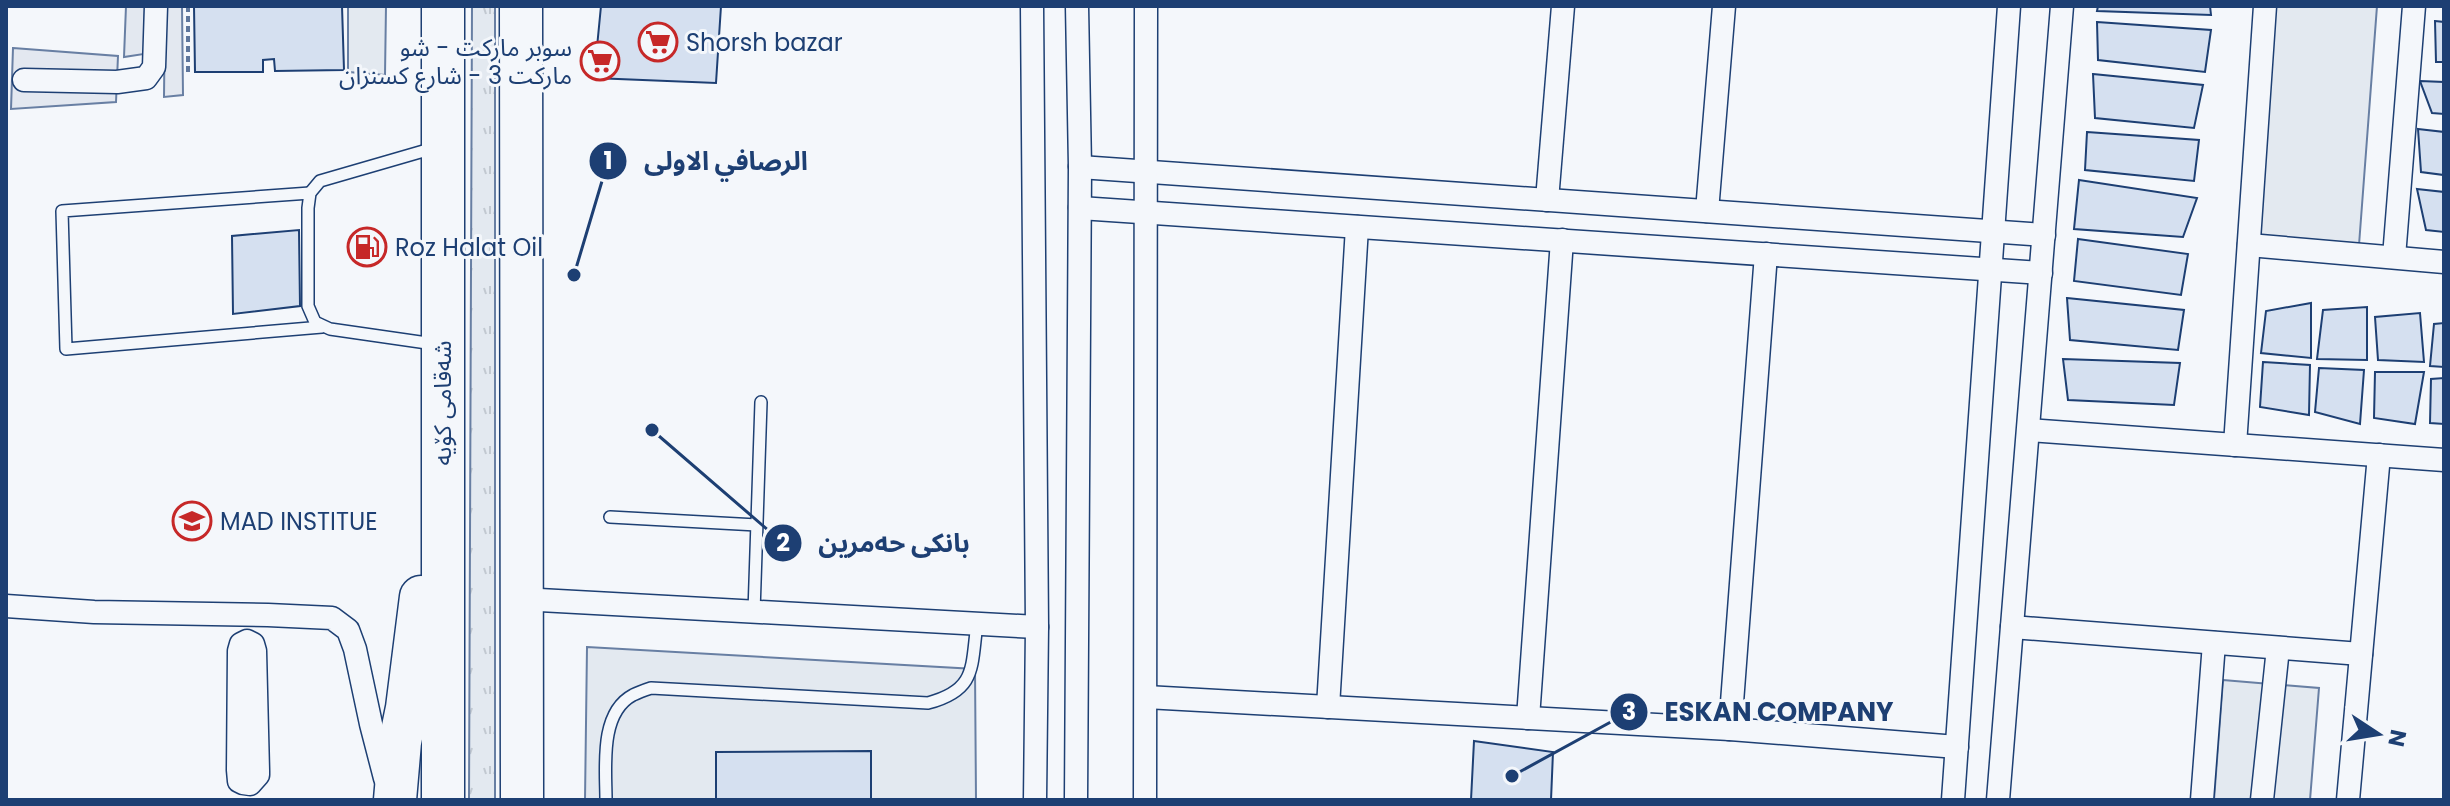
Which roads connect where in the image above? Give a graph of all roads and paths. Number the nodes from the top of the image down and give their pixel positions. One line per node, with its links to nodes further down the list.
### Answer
1 (156, 6): 15 (street)
2 (188, 6): 14 (path)
3 (443, 6): 16 (highway, شەقامی کۆیە)
4 (521, 6): 44 (highway)
5 (1032, 6): 48 (street)
6 (1077, 6): 17 (street)
7 (1146, 6): 18 (street)
8 (1563, 6): 20 (street)
9 (1724, 6): 22 (street)
10 (2009, 6): 25 (street)
11 (2062, 6): 26 (street)
12 (2265, 6): 28 (street)
13 (2414, 6): 30 (street)
14 (188, 76)
15 (24, 80)
16 (442, 145): 19 (lane); 35 (highway, شەقامی کۆیە)
17 (1080, 167): 18 (street); 21 (street)
18 (1147, 171): 20 (street); 23 (street)
19 (310, 193): 34 (lane); 34 (lane)
20 (1547, 200): 22 (street)
21 (1080, 208): 23 (street); 64 (street)
22 (1707, 211): 25 (street)
23 (1146, 213): 24 (street); 53 (street)
24 (1357, 227): 27 (street); 54 (street)
25 (1993, 232): 26 (street); 32 (street)
26 (2044, 235): 33 (street)
27 (1562, 240): 29 (street); 55 (street)
28 (2249, 245): 30 (street); 38 (street)
29 (1766, 254): 32 (street); 56 (street)
30 (2394, 257): 31 (street)
31 (2444, 262)
32 (1991, 269): 33 (street); 57 (street)
33 (2041, 273): 37 (street)
34 (322, 327): 35 (lane)
35 (442, 345): 40 (highway, شەقامی کۆیە)
36 (761, 402): 43 (lane)
37 (2029, 430): 38 (street); 49 (street)
38 (2235, 445): 39 (street)
39 (2379, 455): 41 (street); 52 (street)
40 (442, 457): 59 (highway); 60 (highway, شەقامی کۆیە)
41 (2444, 460)
42 (610, 517): 43 (lane)
43 (757, 525): 46 (lane)
44 (521, 599): 46 (street); 61 (highway)
45 (6, 606): 59 (street)
46 (754, 612): 47 (street)
47 (977, 624): 48 (street); 62 (lane)
48 (1037, 627): 63 (street)
49 (2012, 627): 50 (street); 67 (street)
50 (2214, 643): 51 (street); 68 (street)
51 (2278, 648): 52 (street); 69 (street)
52 (2361, 654): 70 (street)
53 (1146, 697): 54 (street); 65 (street)
54 (1328, 707): 55 (street)
55 (1528, 718): 56 (street)
56 (1730, 729): 57 (street)
57 (1957, 747): 66 (street)
58 (250, 792): 58 (street)
59 (393, 800)
60 (443, 800)
61 (522, 800)
62 (606, 800)
63 (1035, 800)
64 (1076, 800)
65 (1145, 800)
66 (1953, 800)
67 (1998, 800)
68 (2202, 800)
69 (2262, 800)
70 (2348, 800)

